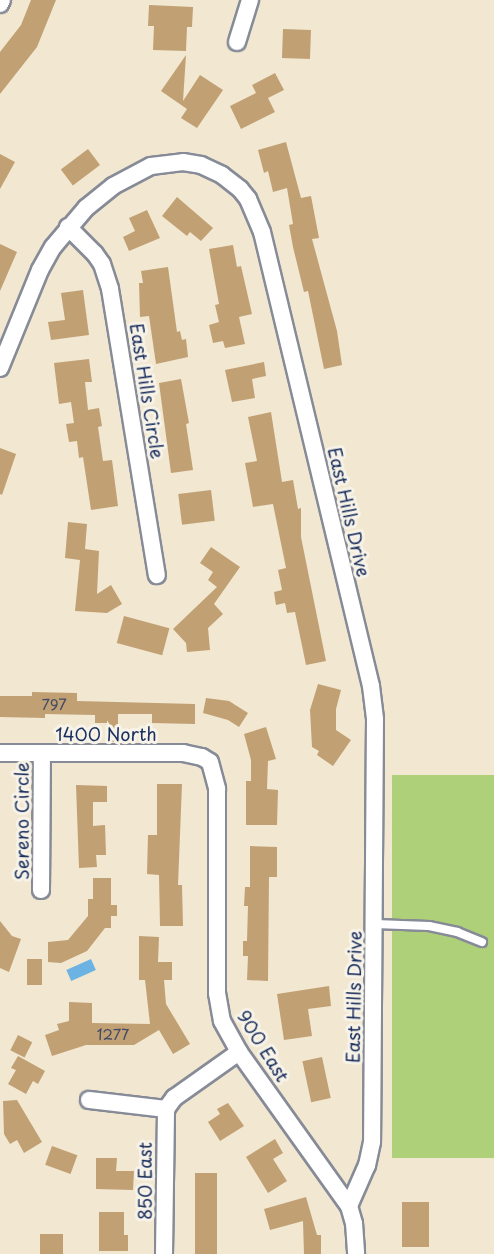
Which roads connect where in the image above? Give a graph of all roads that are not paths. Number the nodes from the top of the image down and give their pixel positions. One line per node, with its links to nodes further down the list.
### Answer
1 (2, 0): 3 (street)
2 (250, 0): 4 (street)
3 (0, 4)
4 (237, 42)
5 (68, 227): 6 (street, East Hills Drive); 7 (street, East Hills Circle); 12 (street, East Hills Drive)
6 (0, 368)
7 (157, 575)
8 (0, 753): 9 (street, 1400 North)
9 (42, 753): 10 (street, 1400 North); 11 (street, Sereno Circle)
10 (210, 762): 14 (street, 900 East)
11 (41, 890)
12 (375, 924): 13 (lane); 17 (street, East Hills Drive)
13 (482, 942)
14 (239, 1052): 16 (street); 17 (street, 900 East)
15 (89, 1100): 16 (street)
16 (166, 1109): 18 (street, 850 East)
17 (349, 1206): 19 (street, 900 East)
18 (164, 1254)
19 (356, 1254)

